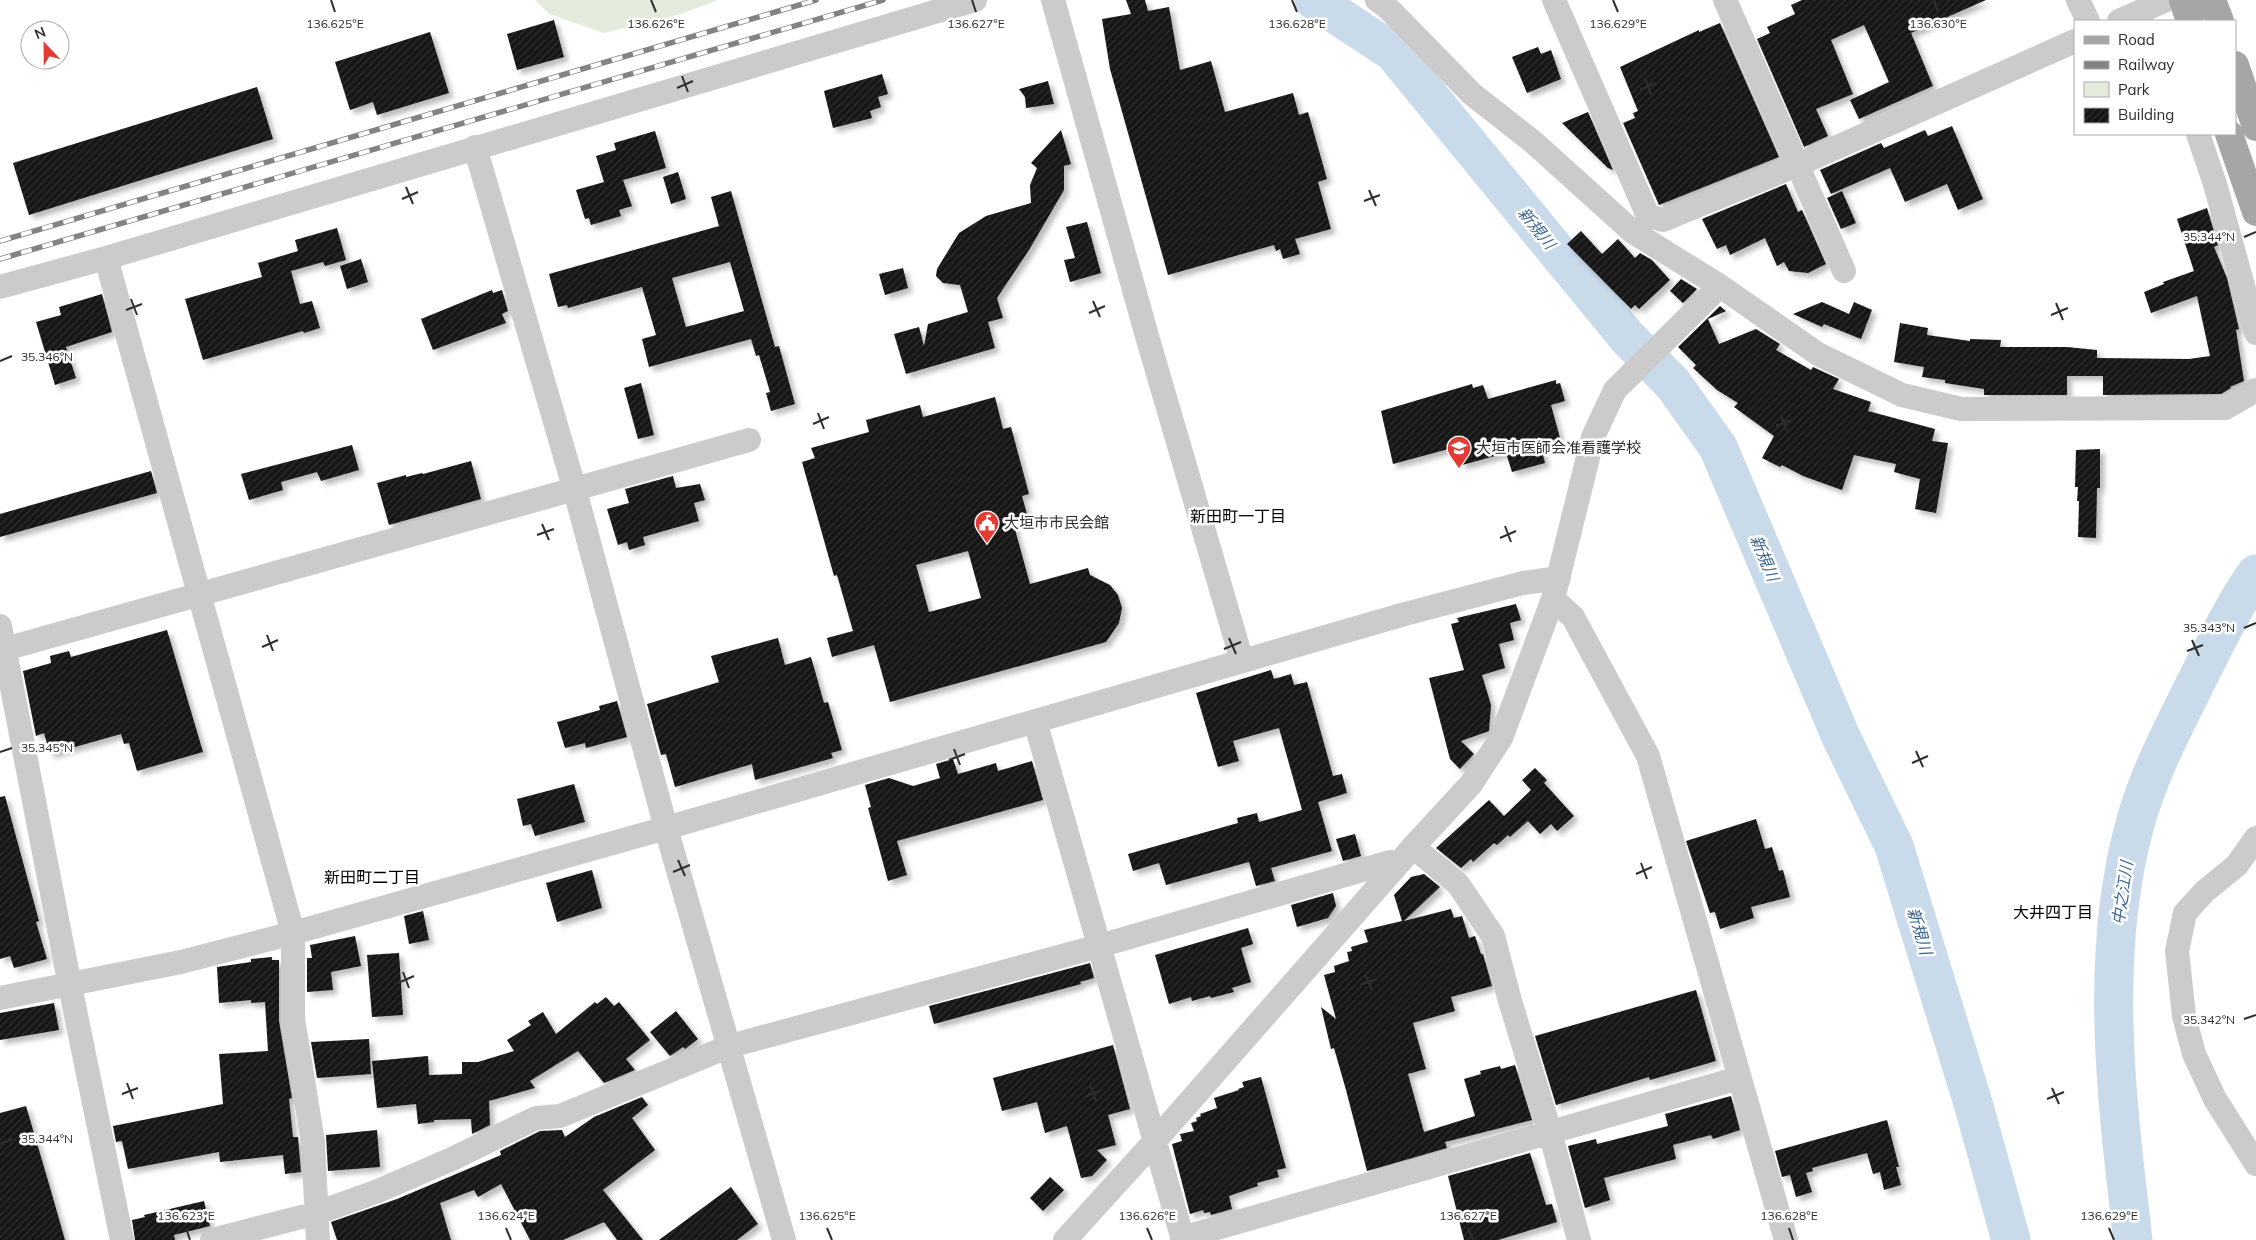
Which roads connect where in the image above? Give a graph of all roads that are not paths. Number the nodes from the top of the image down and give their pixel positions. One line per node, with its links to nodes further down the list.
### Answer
1 (975, 0): 19 (street)
2 (1052, 0): 35 (street)
3 (1377, 0): 22 (street)
4 (1554, 0): 22 (street)
5 (1725, 0): 20 (street)
6 (2078, 0): 10 (street)
7 (2183, 0): 12 (main road)
8 (2212, 0): 13 (main road)
9 (2159, 9): 11 (street)
10 (2088, 20)
11 (2121, 20)
12 (2190, 20)
13 (2220, 20)
14 (2074, 41): 20 (street)
15 (2236, 68): 16 (main road)
16 (2256, 127)
17 (2198, 135): 27 (street)
18 (2229, 135): 21 (main road)
19 (475, 147): 23 (street); 30 (street)
20 (1797, 165): 22 (street); 24 (street)
21 (2256, 212)
22 (1641, 224): 25 (street)
23 (106, 258): 26 (street); 32 (street)
24 (1844, 271)
25 (1720, 286): 28 (street); 31 (street)
26 (0, 287)
27 (2256, 333)
28 (2256, 390)
29 (749, 440): 30 (street)
30 (574, 487): 32 (street); 37 (street)
31 (1556, 588): 35 (street); 39 (street); 46 (street)
32 (198, 593): 34 (street); 41 (street)
33 (0, 626): 34 (street)
34 (5, 649): 43 (street)
35 (1242, 662): 36 (street)
36 (1035, 721): 37 (street); 42 (street)
37 (666, 828): 41 (street); 45 (street)
38 (2256, 838): 49 (street)
39 (1413, 847): 40 (street); 47 (street)
40 (1397, 865): 42 (street); 48 (street)
41 (293, 933): 43 (street); 50 (street)
42 (1099, 946): 45 (street); 48 (street)
43 (70, 986): 44 (street); 52 (street)
44 (0, 998)
45 (730, 1046): 50 (street); 55 (street)
46 (1739, 1078): 47 (street); 58 (street)
47 (1550, 1132): 51 (street); 57 (street)
48 (1154, 1142): 51 (street); 56 (street)
49 (2256, 1164)
50 (316, 1213): 53 (street); 54 (street)
51 (1183, 1239)
52 (122, 1240)
53 (212, 1240)
54 (318, 1240)
55 (784, 1240)
56 (1065, 1240)
57 (1579, 1240)
58 (1786, 1240)

